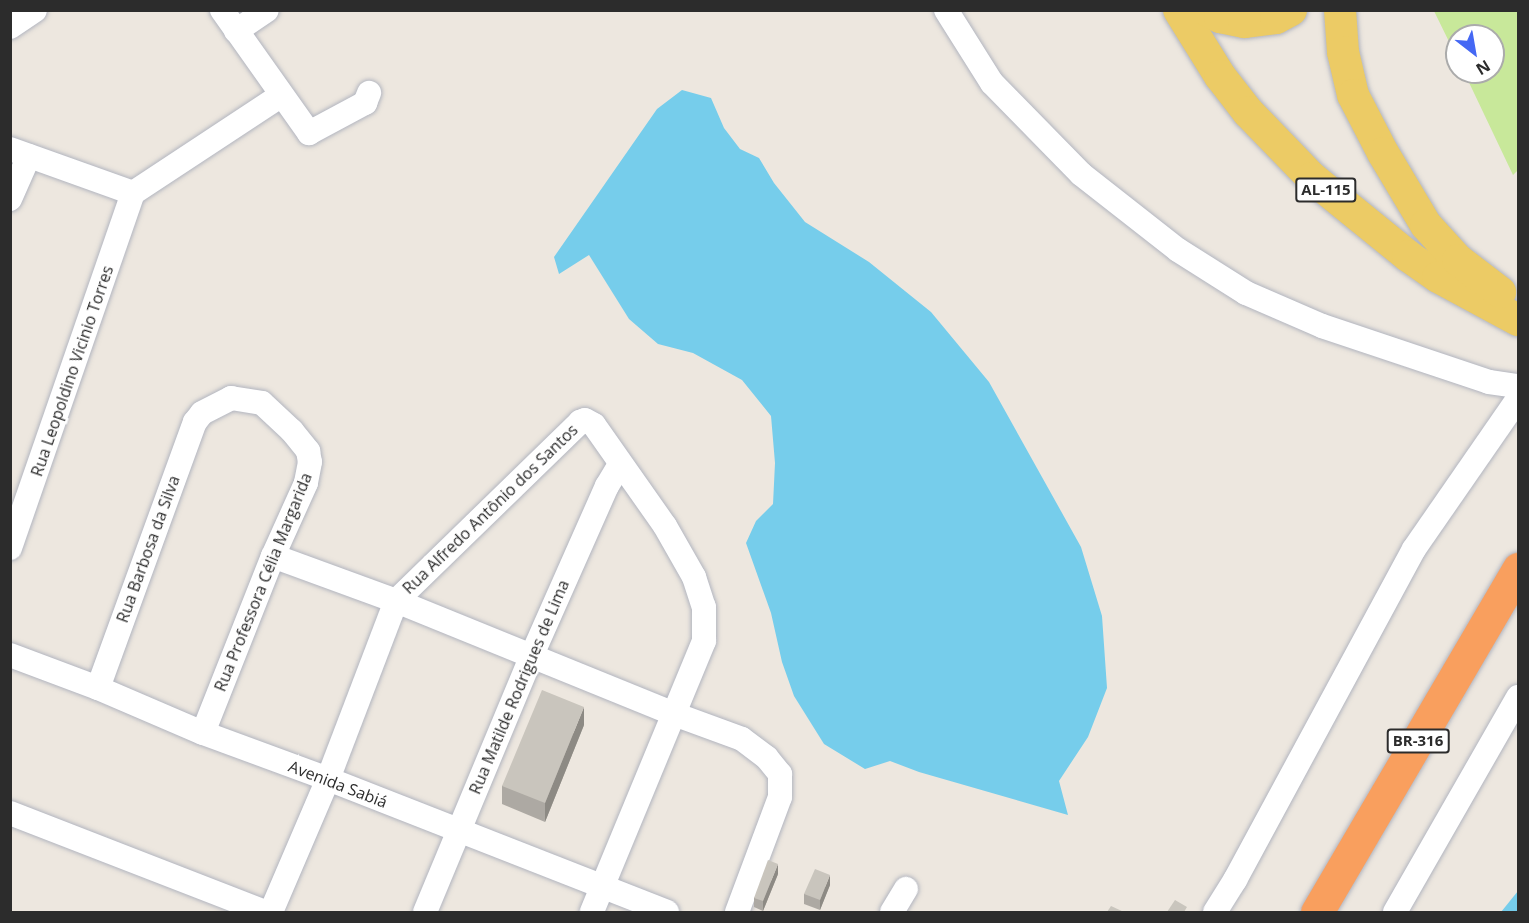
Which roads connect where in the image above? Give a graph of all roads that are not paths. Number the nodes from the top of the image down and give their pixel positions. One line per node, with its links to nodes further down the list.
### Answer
1 (35, 10): 9 (street)
2 (222, 10): 10 (street)
3 (267, 10): 10 (street)
4 (946, 10): 18 (street)
5 (1179, 10): 17 (main road, AL-115)
6 (1206, 10): 7 (main road)
7 (1291, 10)
8 (1340, 10): 16 (main road)
9 (10, 27)
10 (236, 31): 12 (street)
11 (369, 93): 12 (street)
12 (280, 96): 14 (street)
13 (20, 153): 14 (street); 15 (street)
14 (133, 193): 22 (street, Rua Leopoldino Vicinio Torres)
15 (10, 199)
16 (1518, 303)
17 (1518, 320)
18 (1518, 386)
19 (1518, 399): 44 (street)
20 (202, 413): 23 (street, Rua Professora Célia Margarida); 28 (street, Rua Barbosa da Silva)
21 (620, 464): 25 (street, Rua Alfredo Antônio dos Santos); 27 (street, Rua Matilde Rodrigues de Lima); 30 (street)
22 (10, 548)
23 (273, 556): 25 (street); 31 (street, Rua Professora Célia Margarida)
24 (1518, 569): 45 (highway, BR-316)
25 (396, 601): 27 (street); 32 (street)
26 (10, 655): 28 (street, Avenida Sabiá)
27 (532, 655): 30 (street); 34 (street, Rua Matilde Rodrigues de Lima)
28 (98, 688): 31 (street, Avenida Sabiá)
29 (1518, 697): 46 (street)
30 (674, 714): 35 (street); 42 (street)
31 (203, 733): 32 (street, Avenida Sabiá)
32 (328, 779): 34 (street, Avenida Sabiá); 38 (street)
33 (10, 813): 37 (street)
34 (456, 832): 35 (street, Avenida Sabiá); 39 (street, Rua Matilde Rodrigues de Lima)
35 (602, 888): 40 (street); 41 (street, Avenida Sabiá)
36 (906, 889): 43 (street)
37 (266, 912)
38 (271, 912)
39 (425, 912)
40 (592, 912)
41 (667, 912)
42 (737, 912)
43 (892, 912)
44 (1215, 912)
45 (1317, 912)
46 (1395, 912)

